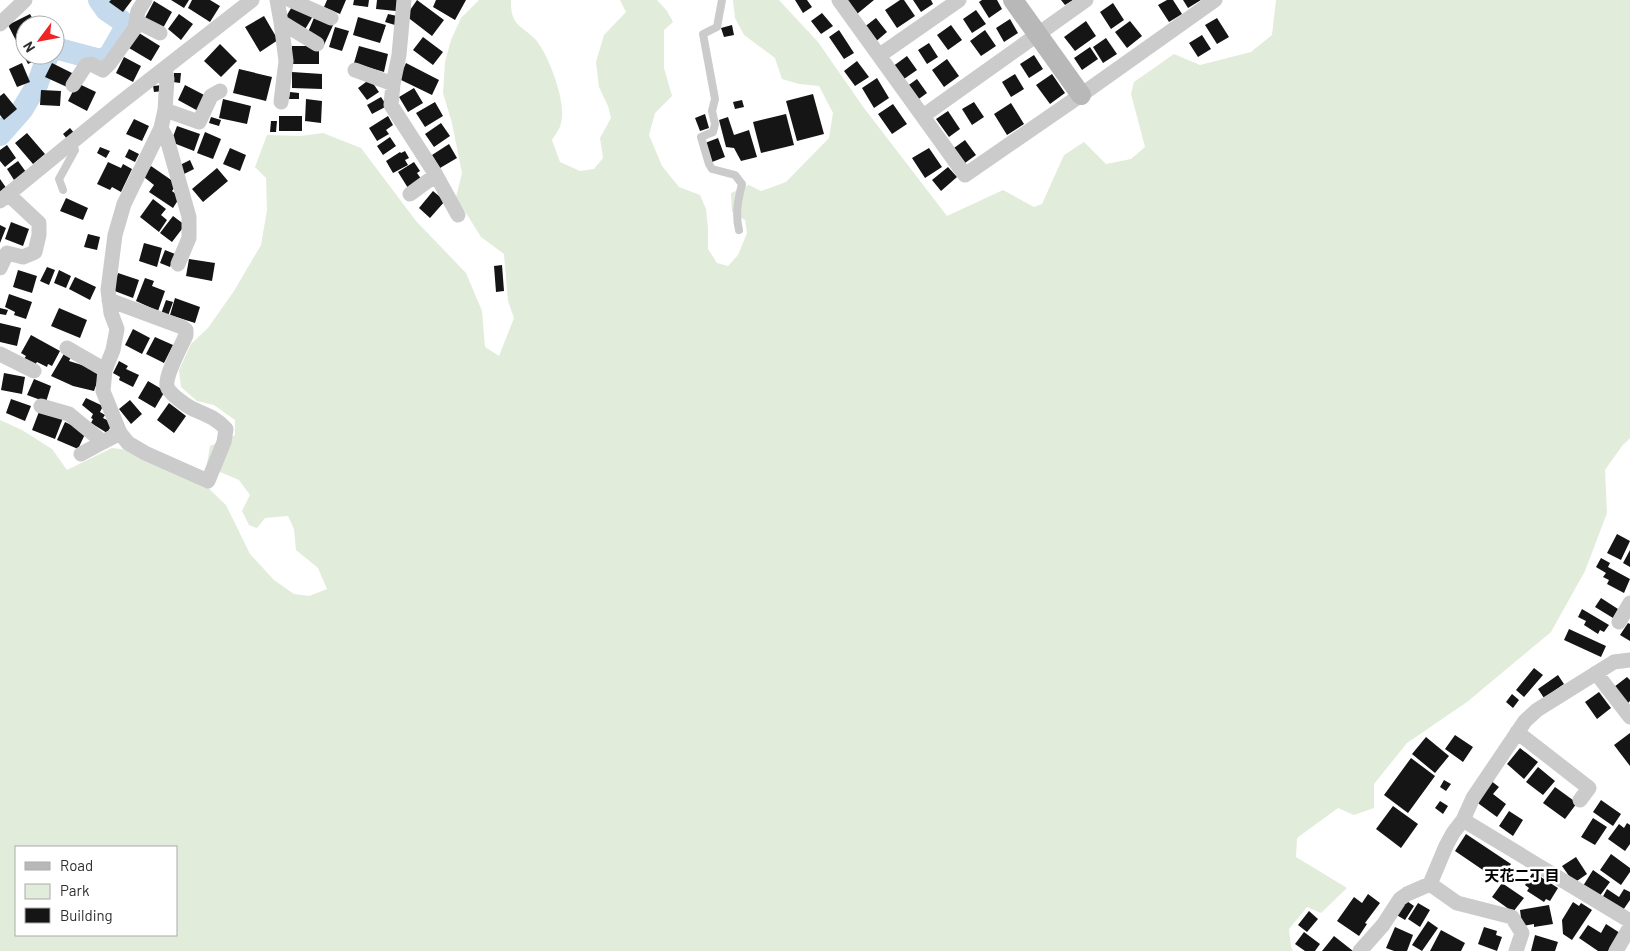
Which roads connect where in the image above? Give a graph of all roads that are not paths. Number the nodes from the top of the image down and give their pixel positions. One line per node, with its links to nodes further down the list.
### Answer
1 (25, 0): 16 (street)
2 (145, 0): 14 (street)
3 (277, 0): 15 (street)
4 (290, 0): 13 (street)
5 (404, 0): 23 (street)
6 (722, 0): 37 (lane)
7 (838, 0): 20 (street)
8 (959, 0): 20 (street)
9 (1013, 0): 18 (street)
10 (1086, 0): 18 (street)
11 (1215, 0): 26 (street)
12 (244, 2): 21 (street)
13 (331, 18)
14 (136, 21): 17 (street); 24 (street)
15 (281, 22): 19 (street); 27 (street)
16 (0, 24)
17 (160, 33)
18 (1038, 35): 26 (street); 29 (street)
19 (317, 44)
20 (880, 55): 29 (street)
21 (165, 68): 28 (street); 31 (street)
22 (355, 70): 23 (street)
23 (392, 84): 32 (street)
24 (72, 86)
25 (220, 91): 28 (street)
26 (1081, 95): 29 (street)
27 (281, 102)
28 (165, 110): 30 (street)
29 (923, 116)
30 (161, 128): 38 (street); 40 (street)
31 (72, 142): 33 (lane); 35 (street)
32 (436, 175): 34 (street); 36 (street)
33 (63, 190)
34 (410, 194)
35 (4, 198): 39 (street)
36 (458, 216)
37 (739, 230)
38 (178, 264)
39 (0, 268)
40 (109, 300): 43 (street); 46 (street)
41 (67, 348): 43 (street)
42 (3, 358): 44 (street)
43 (105, 370): 46 (street)
44 (34, 371)
45 (41, 406): 47 (street)
46 (120, 433): 47 (street)
47 (103, 442): 48 (street)
48 (81, 454)
49 (1630, 603): 50 (street)
50 (1619, 622)
51 (1630, 660): 52 (street)
52 (1596, 673): 53 (street); 54 (street)
53 (1630, 717)
54 (1517, 732): 55 (street); 56 (street)
55 (1580, 800)
56 (1463, 820): 57 (street); 58 (street)
57 (1430, 884): 59 (street); 60 (street)
58 (1629, 918): 61 (street)
59 (1360, 951)
60 (1516, 951)
61 (1616, 951)

